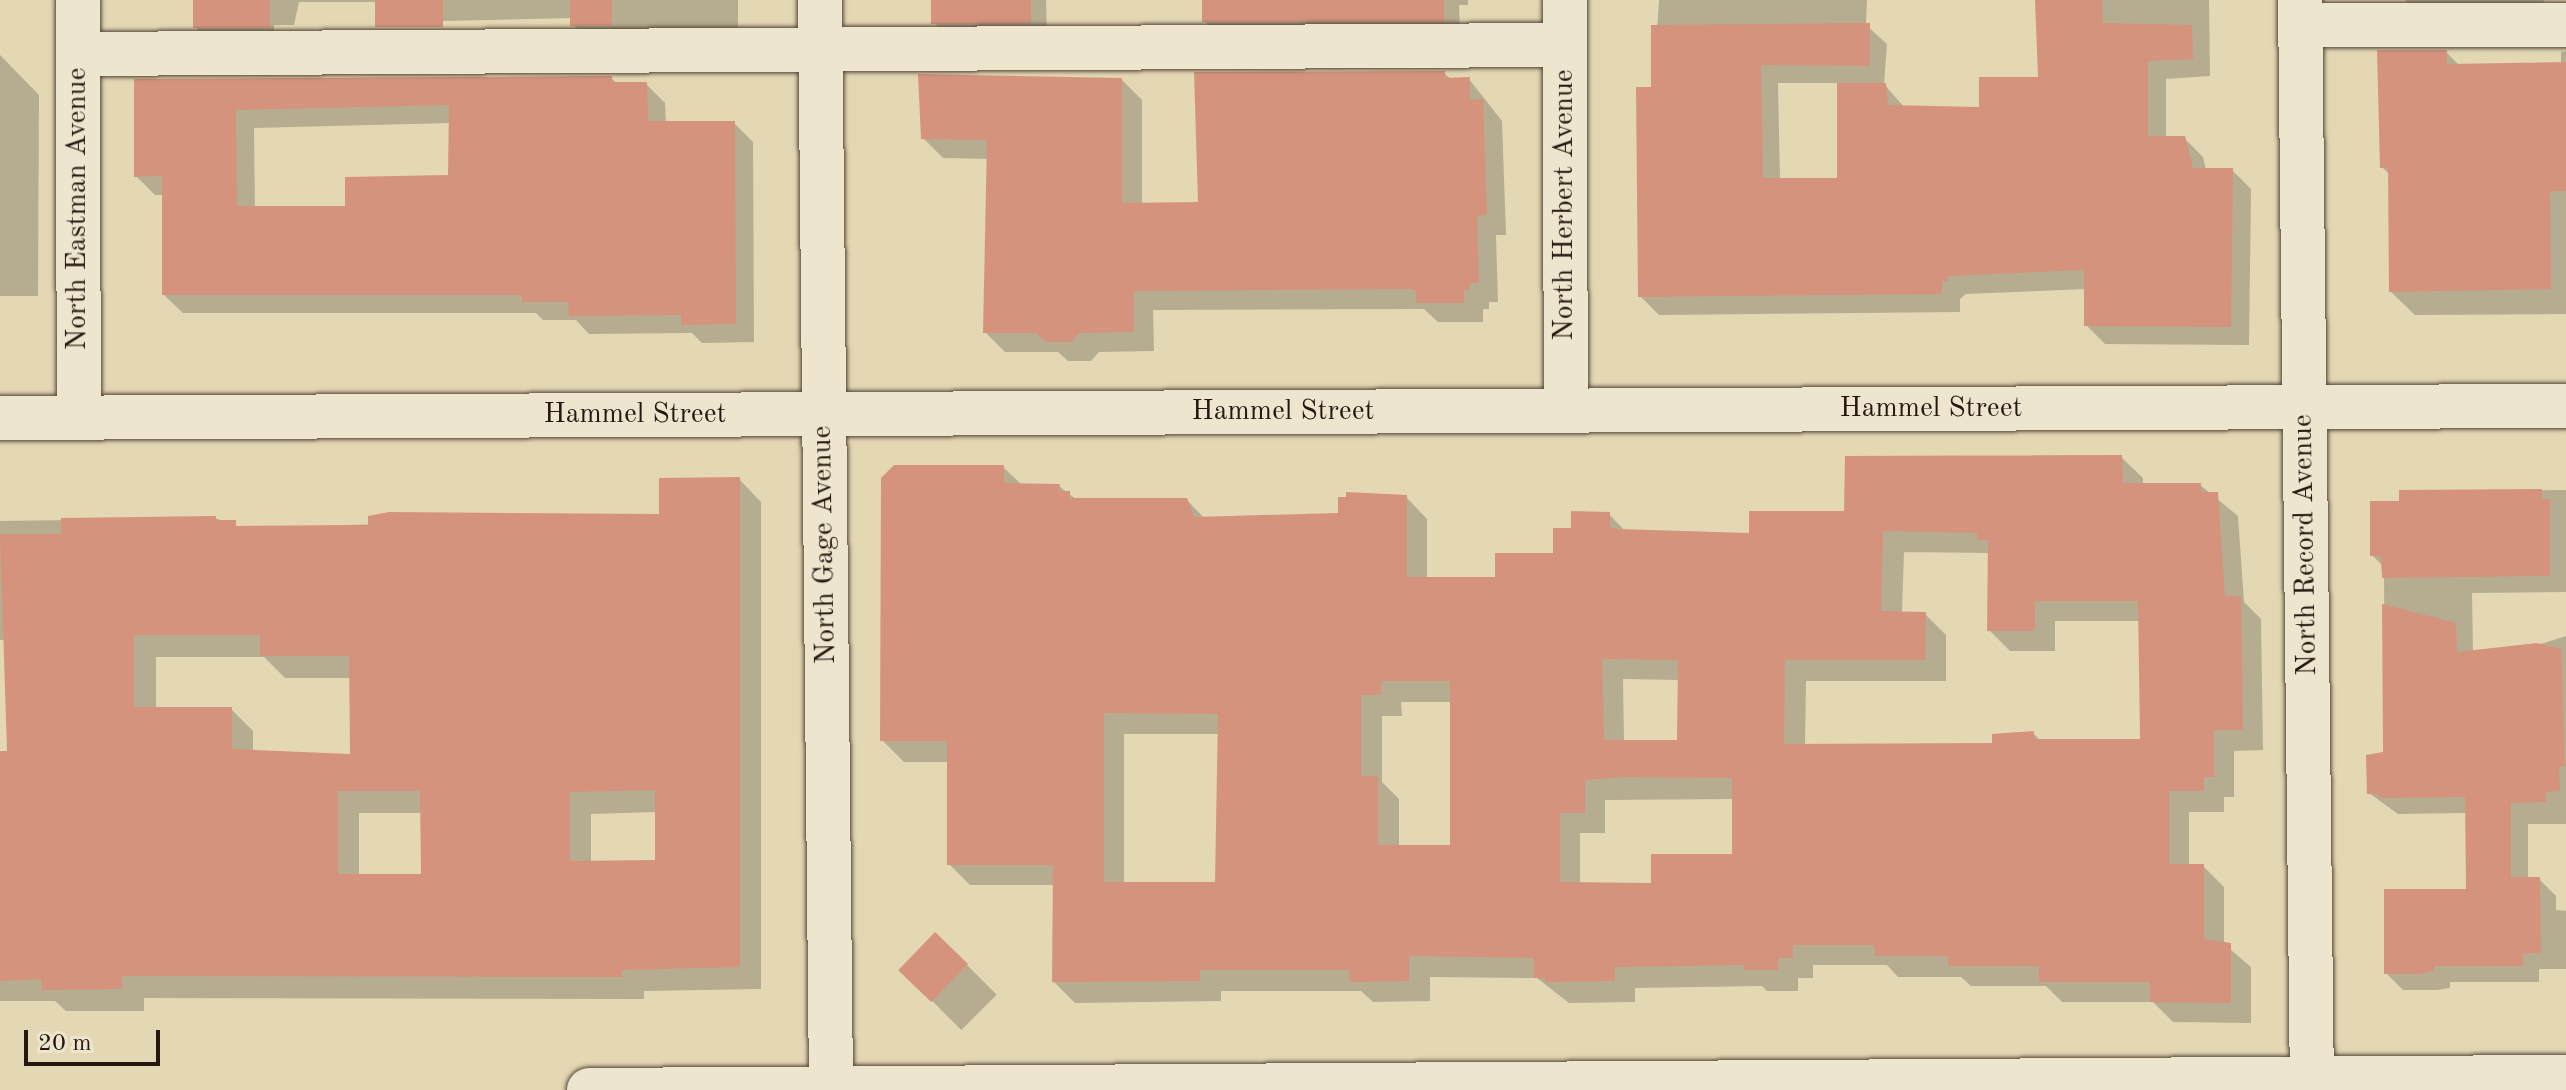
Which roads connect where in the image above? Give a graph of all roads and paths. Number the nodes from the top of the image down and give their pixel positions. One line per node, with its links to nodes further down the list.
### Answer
1 (78, 0): 8 (street, North Eastman Avenue)
2 (820, 0): 7 (street, North Gage Avenue)
3 (1565, 0): 6 (street, North Herbert Avenue)
4 (2300, 12): 5 (street); 10 (street, North Record Avenue)
5 (2566, 25)
6 (1565, 45): 7 (street); 11 (street, North Herbert Avenue)
7 (821, 50): 8 (street); 12 (street, North Gage Avenue)
8 (78, 54): 13 (street, North Eastman Avenue)
9 (2566, 406): 10 (street, Hammel Street)
10 (2304, 407): 11 (street, Hammel Street); 16 (street, North Record Avenue)
11 (1566, 411): 12 (street, Hammel Street)
12 (824, 414): 13 (street, Hammel Street); 17 (street, North Gage Avenue)
13 (79, 417): 14 (street, Hammel Street)
14 (0, 418)
15 (2566, 1077): 16 (street)
16 (2312, 1084): 17 (street)
17 (831, 1089): 18 (street)
18 (589, 1090)

